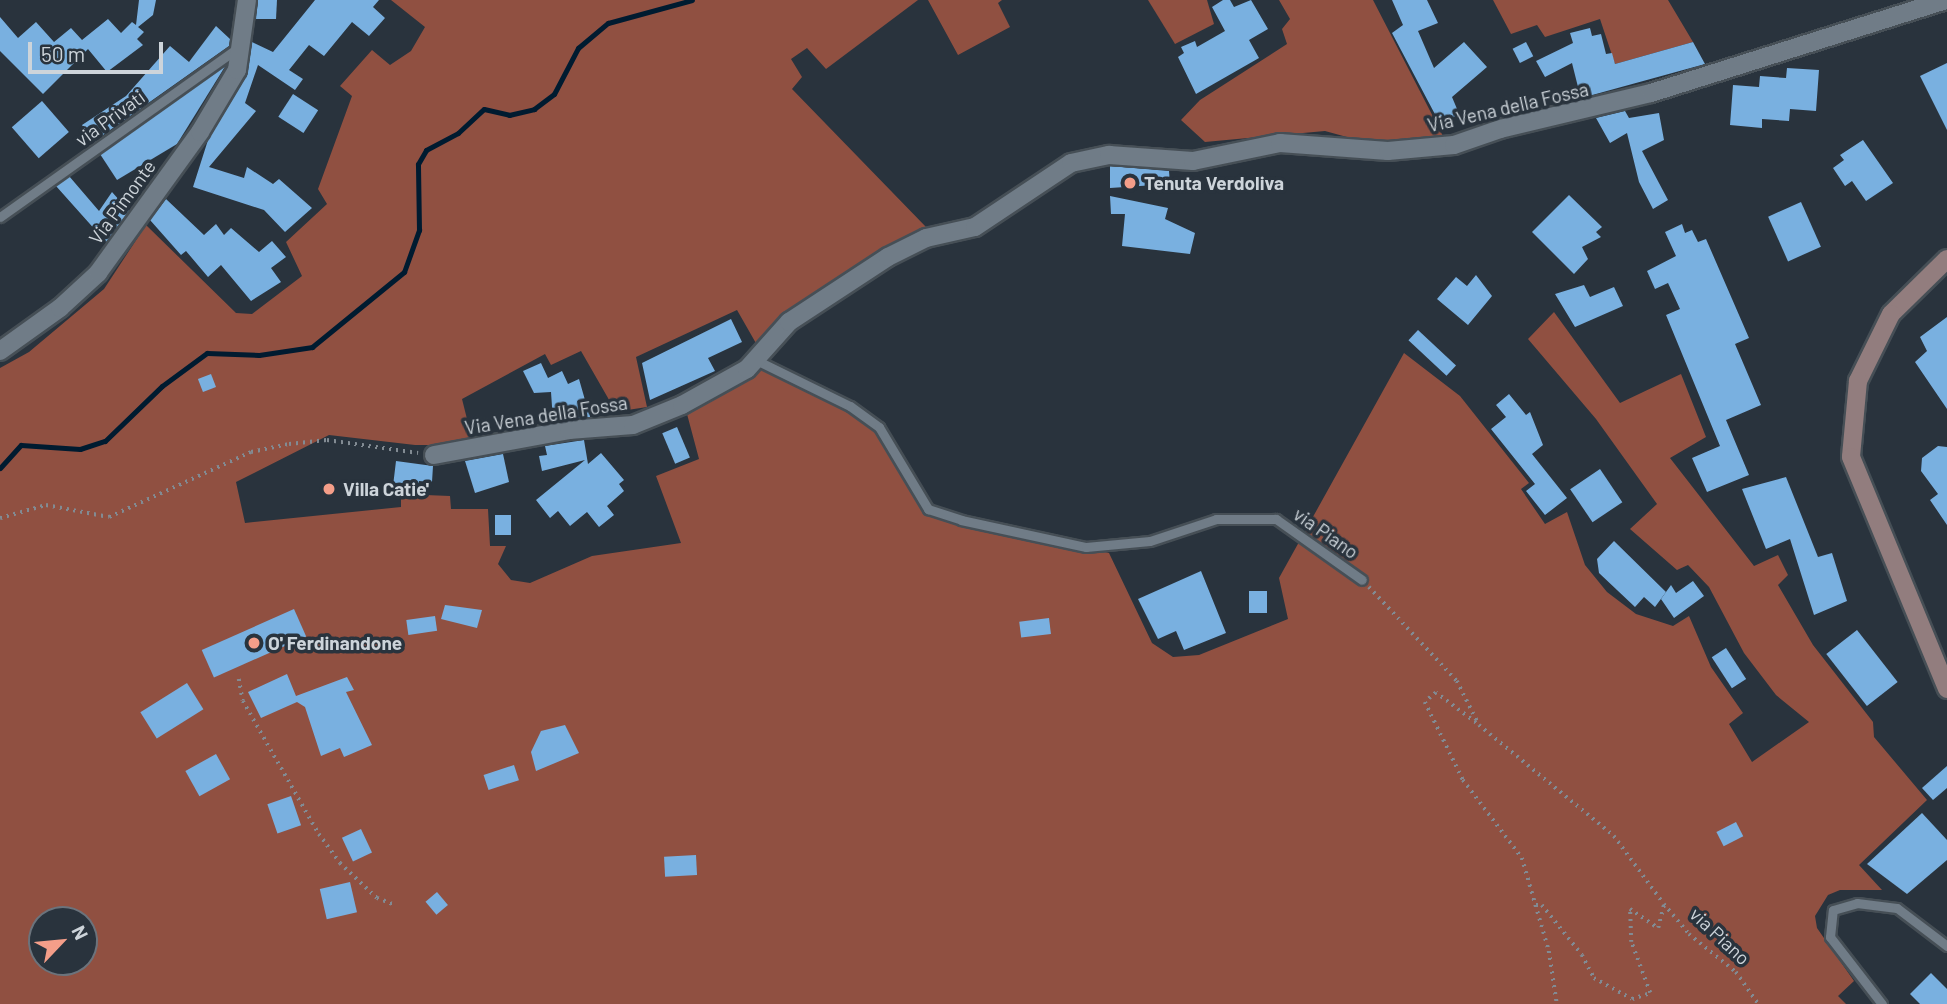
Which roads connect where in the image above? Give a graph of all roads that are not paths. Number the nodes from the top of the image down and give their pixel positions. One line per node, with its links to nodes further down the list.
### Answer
1 (247, 0): 3 (street)
2 (1946, 0): 7 (street, Via Vena della Fossa)
3 (240, 47): 4 (lane, via Privati); 6 (street, Via Pimonte)
4 (0, 217)
5 (1947, 258): 10 (main road)
6 (0, 351)
7 (756, 360): 8 (street, Via Vena della Fossa); 9 (lane, via Piano)
8 (434, 455)
9 (1362, 580)
10 (1947, 689)
11 (1947, 946): 12 (lane)
12 (1882, 1004)

